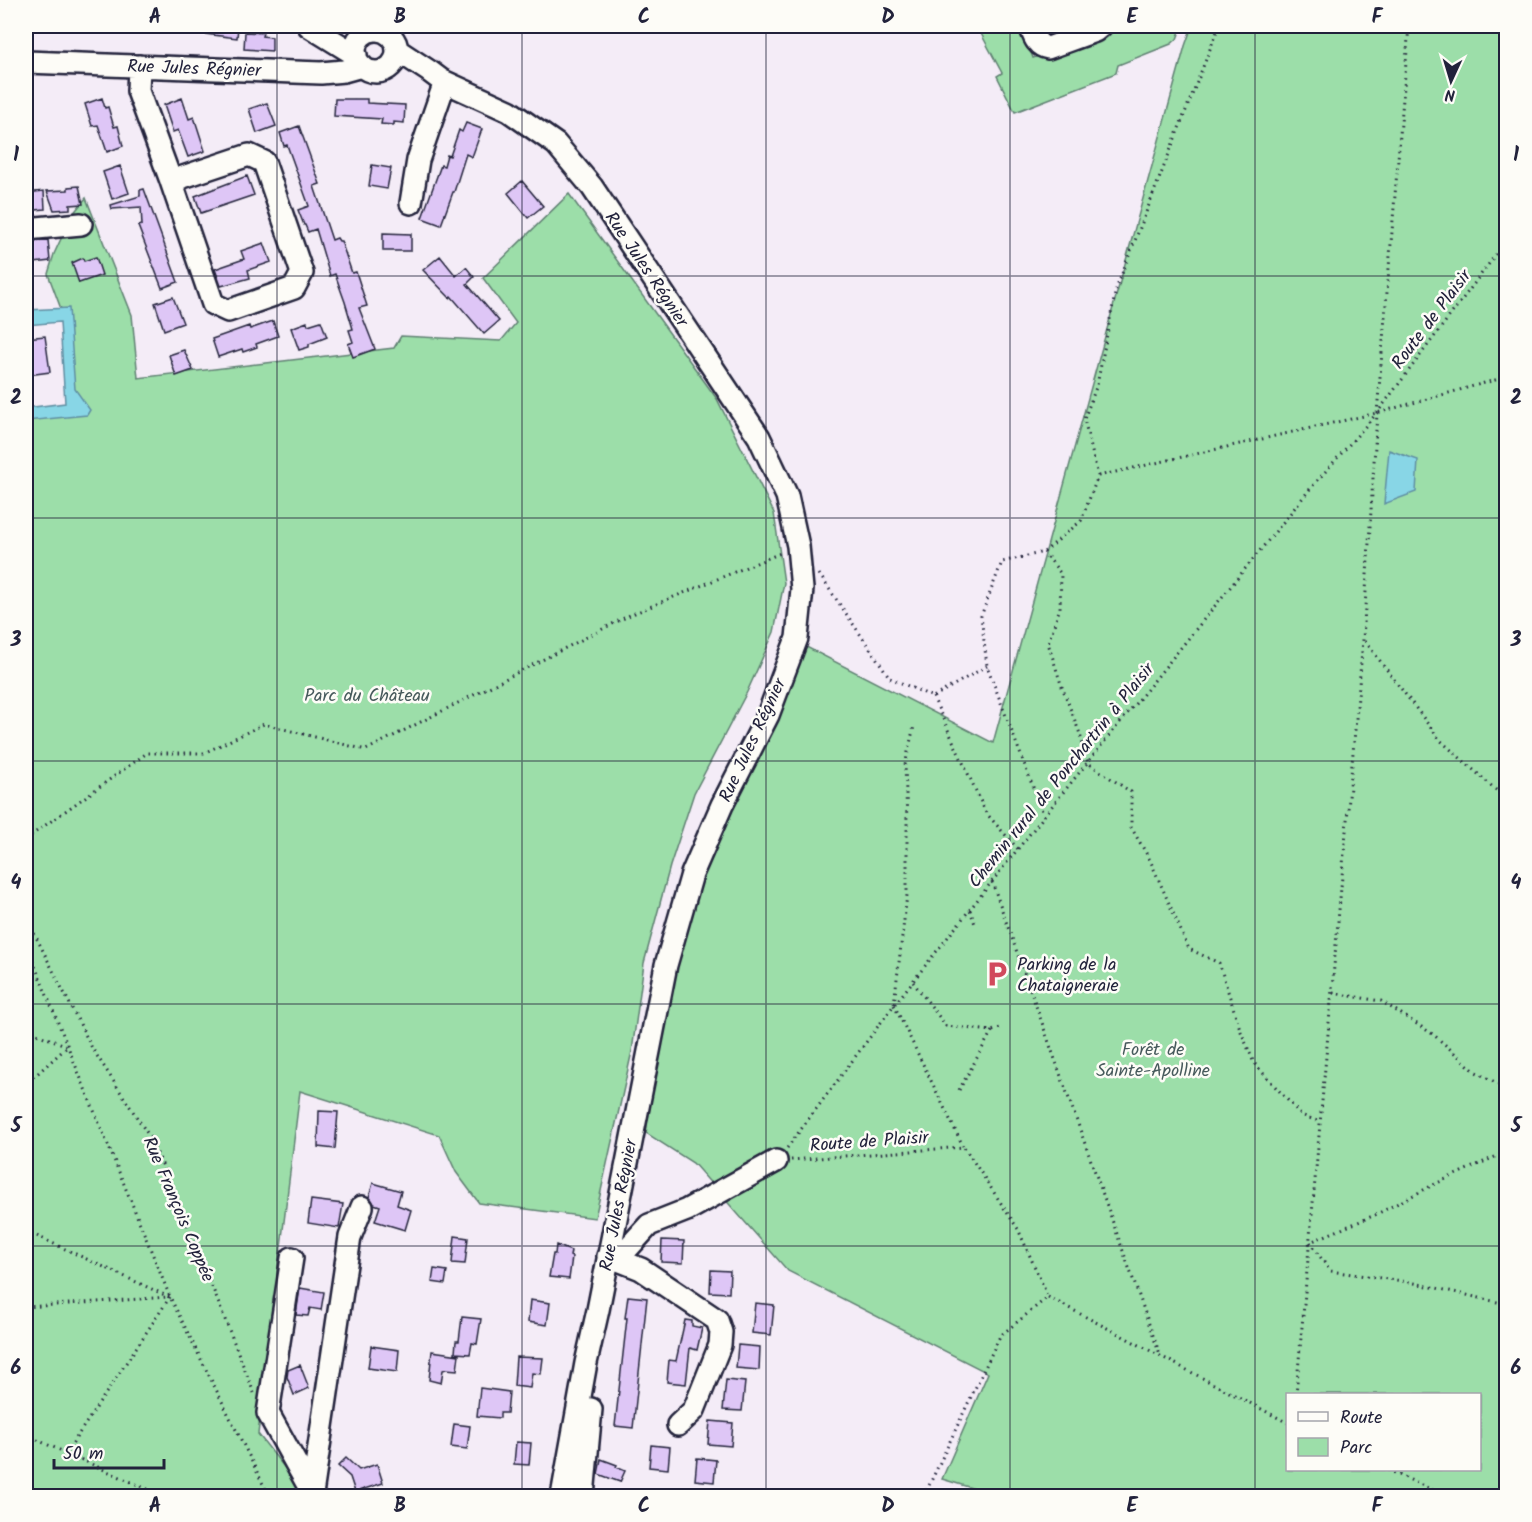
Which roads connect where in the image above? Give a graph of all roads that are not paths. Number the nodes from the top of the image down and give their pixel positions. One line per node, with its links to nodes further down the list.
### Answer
1 (309, 26): 7 (street)
2 (324, 26): 5 (street)
3 (1030, 26): 4 (street)
4 (1101, 26)
5 (383, 29): 6 (street); 7 (street)
6 (396, 52): 7 (street); 10 (street, Rue Jules Régnier)
7 (359, 61): 9 (street, Rue Jules Régnier)
8 (26, 62): 9 (street, Rue Jules Régnier)
9 (138, 66): 11 (street)
10 (443, 81): 12 (street); 18 (street, Rue Jules Régnier)
11 (171, 181): 11 (street)
12 (411, 203)
13 (81, 224): 14 (street)
14 (26, 229)
15 (776, 1161): 18 (street)
16 (362, 1207): 21 (street)
17 (292, 1258): 21 (street)
18 (613, 1258): 19 (street, Rue Jules Régnier); 20 (street)
19 (598, 1310): 22 (street, Rue Jules Régnier); 23 (street, Rue Jules Régnier)
20 (678, 1425)
21 (313, 1495)
22 (562, 1497)
23 (583, 1497)

